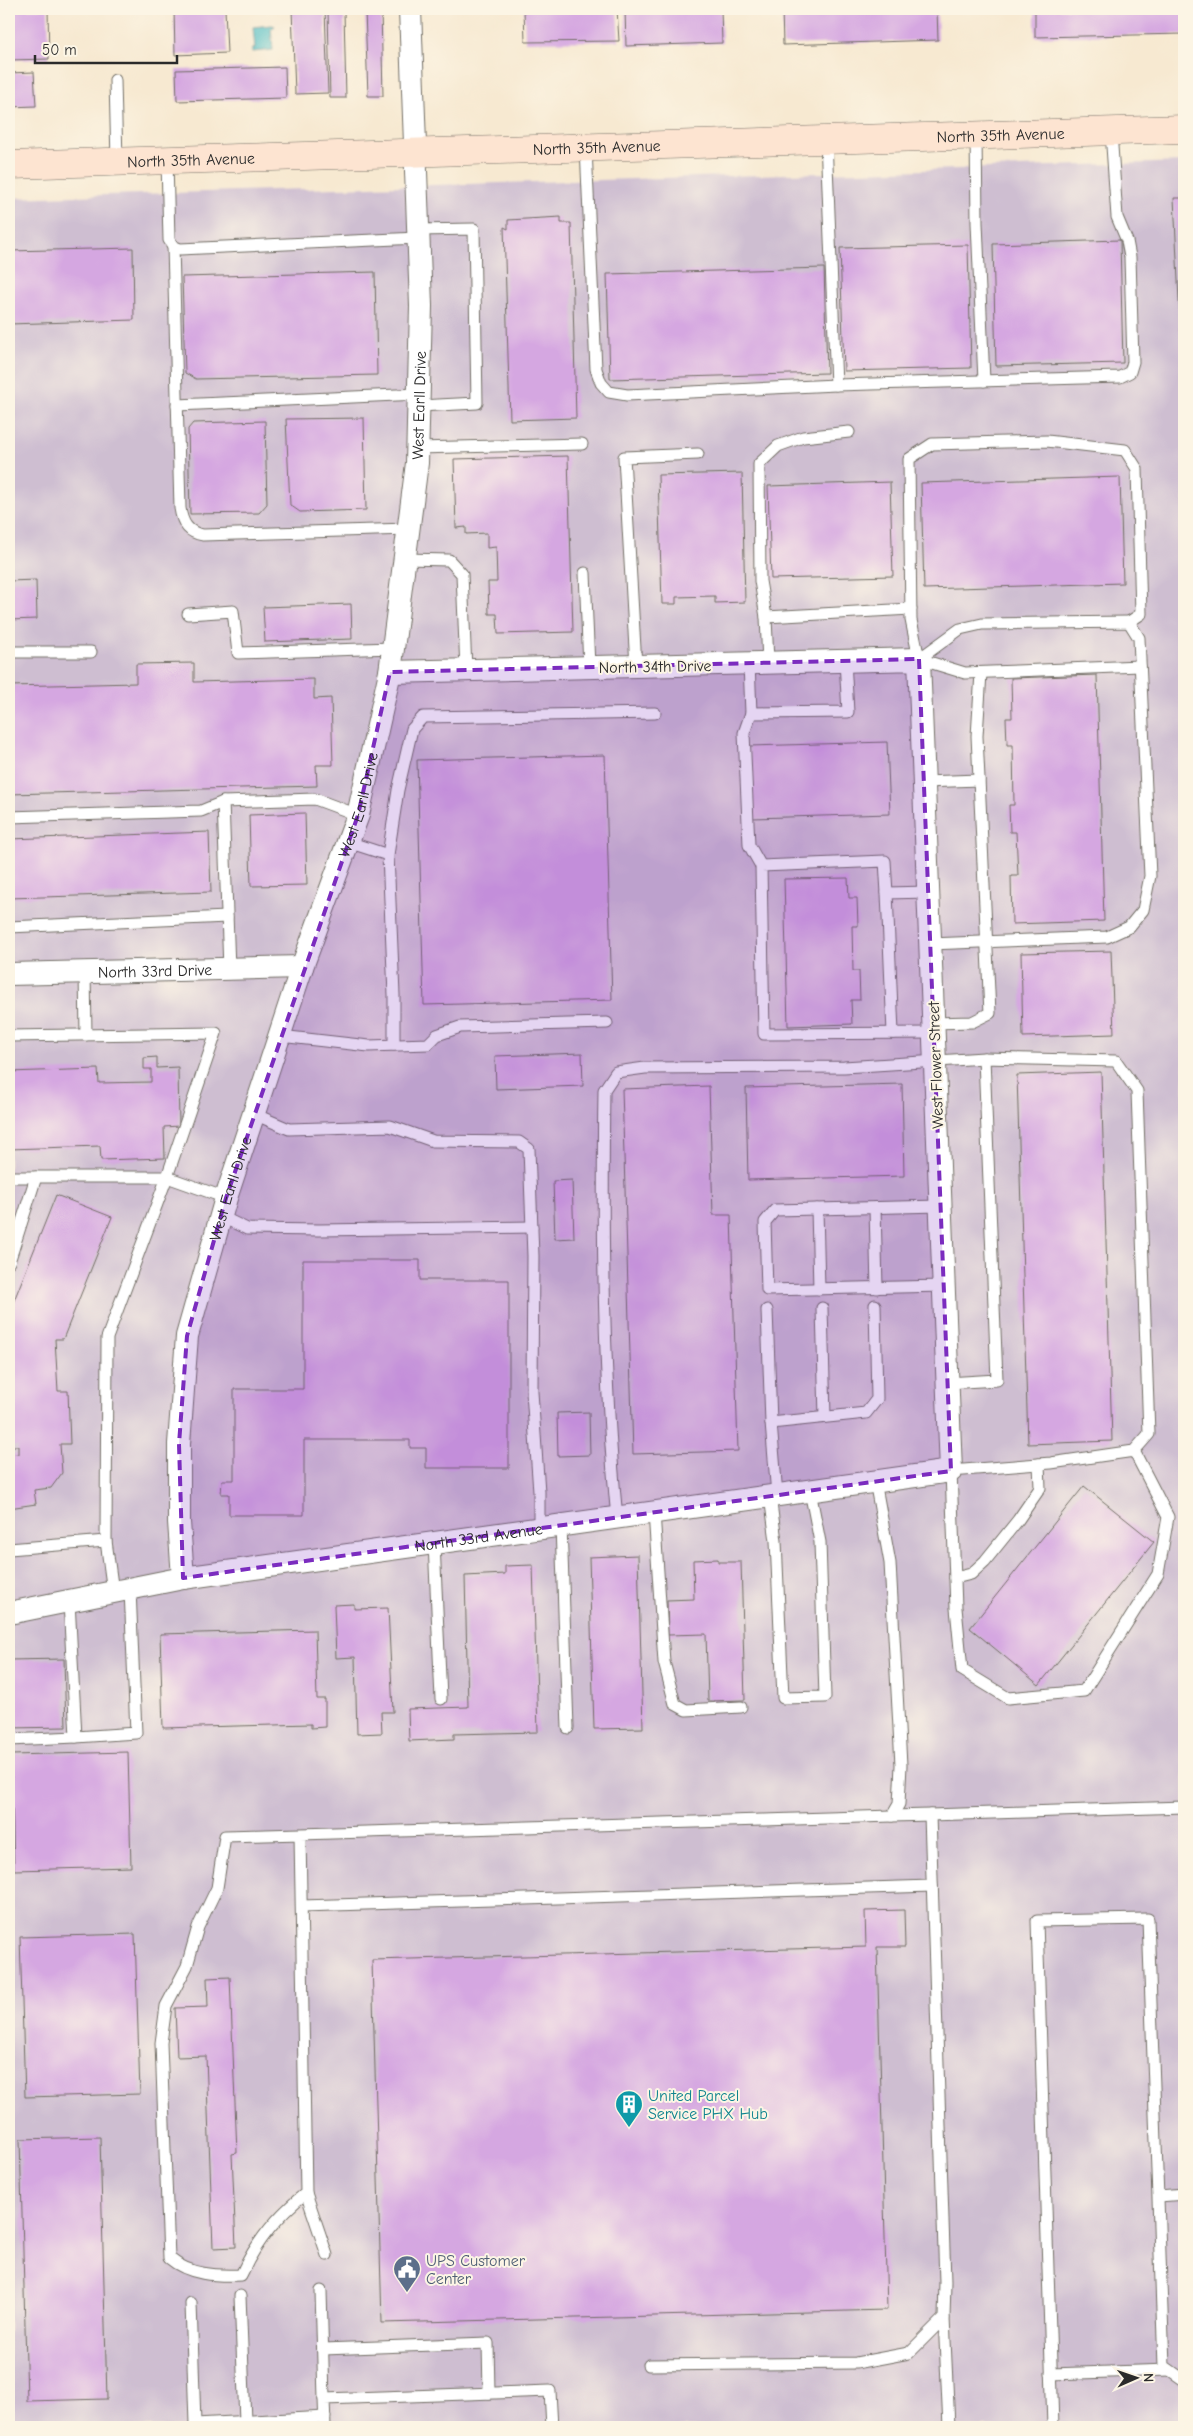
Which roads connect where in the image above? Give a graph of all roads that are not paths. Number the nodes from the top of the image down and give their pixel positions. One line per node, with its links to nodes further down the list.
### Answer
1 (410, 9): 8 (street, West Earll Drive)
2 (115, 80): 10 (lane)
3 (1184, 129): 4 (main road, North 35th Avenue)
4 (1111, 132): 5 (main road, North 35th Avenue); 14 (lane)
5 (976, 136): 6 (main road, North 35th Avenue); 14 (lane)
6 (826, 140): 7 (main road, North 35th Avenue); 15 (lane)
7 (586, 148): 8 (main road, North 35th Avenue); 15 (lane)
8 (414, 153): 9 (main road, North 35th Avenue); 12 (street, West Earll Drive)
9 (167, 160): 10 (main road, North 35th Avenue); 13 (lane)
10 (117, 162): 11 (main road, North 35th Avenue)
11 (9, 165)
12 (418, 234): 13 (lane); 16 (street, West Earll Drive); 16 (lane)
13 (173, 246): 17 (lane)
14 (984, 381): 15 (lane)
15 (836, 385)
16 (419, 400): 17 (lane); 20 (street, West Earll Drive)
17 (177, 405): 22 (lane)
18 (849, 432): 27 (lane)
19 (582, 444): 20 (lane)
20 (418, 448): 22 (street, West Earll Drive)
21 (698, 454): 35 (lane)
22 (409, 529): 23 (street, West Earll Drive)
23 (405, 560): 29 (street, West Earll Drive); 38 (lane)
24 (585, 573): 37 (lane)
25 (911, 609): 27 (lane); 28 (lane); 32 (lane)
26 (188, 614): 29 (lane)
27 (766, 617): 34 (lane)
28 (1129, 622): 32 (lane); 36 (lane)
29 (393, 648): 39 (street, West Earll Drive)
30 (9, 652): 31 (lane)
31 (91, 652)
32 (919, 659): 33 (street, North 34th Drive); 40 (lane); 44 (street, West Flower Street)
33 (845, 661): 34 (street, North 34th Drive); 42 (lane)
34 (758, 663): 35 (street, North 34th Drive); 42 (lane)
35 (636, 666): 37 (street, North 34th Drive)
36 (1140, 666): 40 (lane); 55 (lane)
37 (589, 667): 38 (street, North 34th Drive)
38 (466, 670): 39 (street, North 34th Drive)
39 (390, 672): 46 (street, West Earll Drive)
40 (981, 673): 43 (lane)
41 (655, 713): 49 (lane)
42 (751, 713): 50 (lane)
43 (979, 780): 44 (lane); 55 (lane)
44 (924, 782): 51 (street, West Flower Street)
45 (223, 802): 46 (lane); 47 (lane); 53 (lane)
46 (358, 815): 48 (street, West Earll Drive)
47 (9, 817)
48 (348, 842): 49 (lane); 57 (street, West Earll Drive)
49 (388, 855): 67 (lane)
50 (761, 866): 52 (lane); 63 (lane)
51 (928, 892): 52 (lane); 56 (street, West Flower Street)
52 (887, 893): 63 (lane)
53 (227, 917): 54 (lane); 58 (lane)
54 (9, 927)
55 (985, 942): 56 (lane); 62 (lane)
56 (930, 944): 62 (street, West Flower Street)
57 (302, 967): 58 (street, North 33rd Drive); 66 (street, West Earll Drive)
58 (228, 969): 59 (street, North 33rd Drive)
59 (84, 972): 60 (street, North 33rd Drive); 64 (lane)
60 (9, 974)
61 (608, 1023): 67 (lane)
62 (933, 1028): 63 (lane); 69 (street, West Flower Street)
63 (893, 1033)
64 (86, 1035): 65 (lane); 73 (lane)
65 (9, 1036)
66 (280, 1036): 67 (lane); 70 (street, West Earll Drive)
67 (394, 1045)
68 (984, 1058): 69 (lane); 86 (lane); 89 (lane)
69 (935, 1062): 74 (street, West Flower Street); 96 (lane)
70 (254, 1114): 75 (street, West Earll Drive); 78 (lane)
71 (9, 1176): 72 (lane)
72 (36, 1177): 73 (lane); 79 (lane)
73 (167, 1177): 75 (lane); 99 (lane)
74 (940, 1206): 76 (lane); 80 (street, West Flower Street)
75 (223, 1207): 78 (lane); 102 (street, West Earll Drive)
76 (875, 1208): 77 (lane); 81 (lane)
77 (818, 1209): 82 (lane); 82 (lane)
78 (532, 1227): 98 (lane)
79 (9, 1262)
80 (943, 1286): 81 (lane); 86 (street, West Flower Street)
81 (877, 1288): 82 (lane)
82 (819, 1289)
83 (875, 1305): 87 (lane)
84 (822, 1308): 87 (lane)
85 (767, 1310): 88 (lane)
86 (947, 1383): 91 (street, West Flower Street)
87 (825, 1418): 88 (lane)
88 (771, 1423): 94 (lane)
89 (1134, 1451): 90 (lane); 103 (lane)
90 (1039, 1464): 91 (lane); 103 (lane)
91 (951, 1471): 92 (street, North 33rd Avenue); 103 (lane)
92 (874, 1481): 93 (street, North 33rd Avenue); 114 (lane)
93 (810, 1491): 94 (street, North 33rd Avenue); 94 (lane)
94 (774, 1496): 95 (street, North 33rd Avenue)
95 (654, 1512): 96 (street, North 33rd Avenue); 108 (lane)
96 (617, 1518): 97 (street, North 33rd Avenue)
97 (561, 1525): 98 (street, North 33rd Avenue); 109 (lane)
98 (539, 1529): 100 (street, North 33rd Avenue)
99 (106, 1541): 101 (lane); 104 (lane)
100 (434, 1543): 102 (street, North 33rd Avenue); 107 (lane)
101 (9, 1549)
102 (183, 1578): 104 (street, North 33rd Avenue)
103 (955, 1578)
104 (122, 1590): 105 (street, North 33rd Avenue); 110 (lane)
105 (69, 1601): 106 (street, North 33rd Avenue); 110 (lane)
106 (9, 1613)
107 (441, 1699)
108 (741, 1707)
109 (568, 1728)
110 (76, 1737): 111 (lane)
111 (9, 1740)
112 (1184, 1807): 113 (lane)
113 (930, 1815): 114 (lane); 116 (lane)
114 (892, 1816): 115 (lane)
115 (300, 1834): 117 (lane); 118 (lane)
116 (932, 1886): 117 (lane); 125 (lane)
117 (302, 1906): 118 (lane)
118 (306, 2192): 121 (lane)
119 (1184, 2194): 120 (lane)
120 (1158, 2196): 128 (lane); 129 (lane)
121 (327, 2255)
122 (321, 2291): 126 (lane)
123 (240, 2296): 133 (lane)
124 (191, 2303): 135 (lane)
125 (944, 2318): 127 (lane); 137 (lane)
126 (323, 2349): 131 (lane); 132 (lane)
127 (649, 2365)
128 (1169, 2370): 129 (lane); 130 (lane)
129 (1051, 2374): 138 (lane)
130 (1184, 2380)
131 (489, 2393): 132 (lane); 136 (lane)
132 (324, 2399): 134 (lane)
133 (245, 2421): 134 (lane); 135 (lane)
134 (325, 2422)
135 (195, 2426)
136 (552, 2427)
137 (949, 2427)
138 (1053, 2427)

